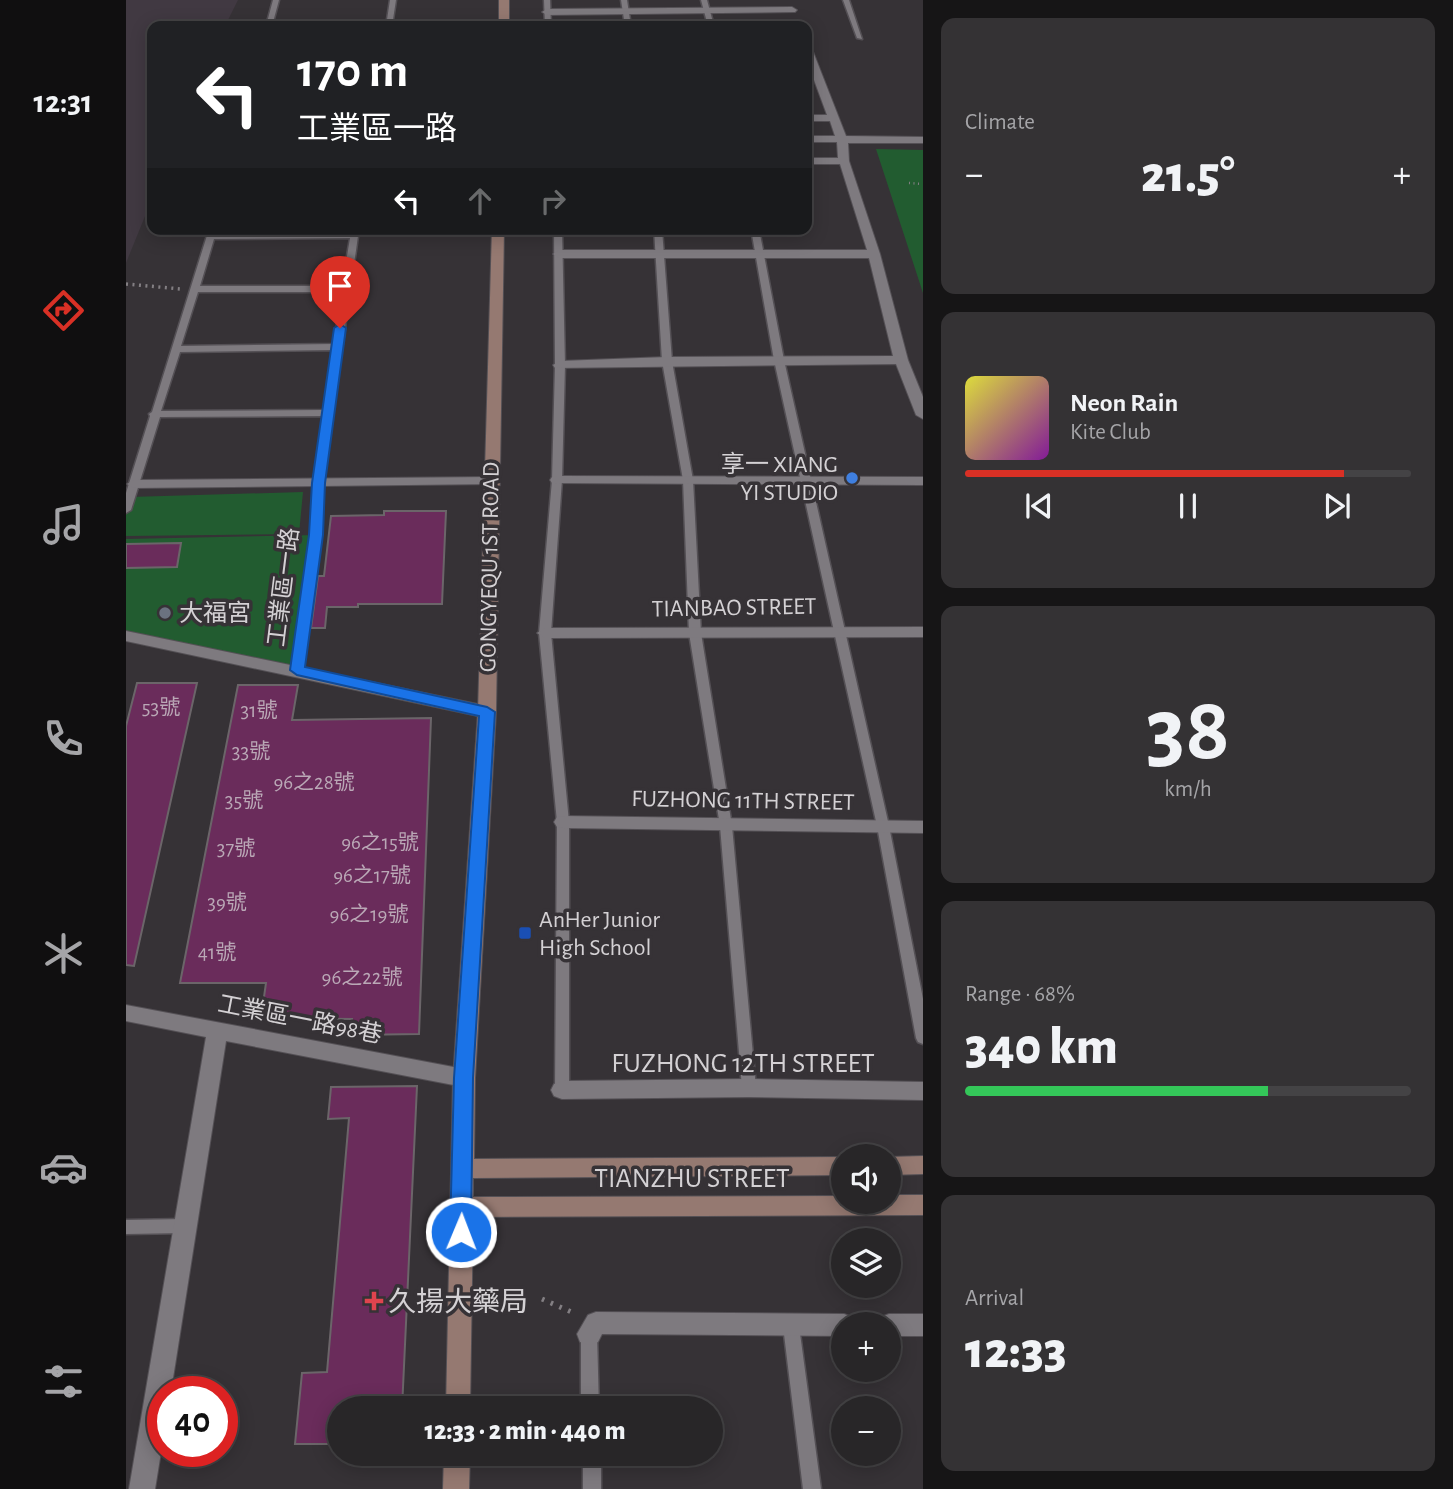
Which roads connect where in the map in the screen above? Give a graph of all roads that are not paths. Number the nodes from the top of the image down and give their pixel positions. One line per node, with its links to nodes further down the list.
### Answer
1 (276, 0): 12 (lane)
2 (393, 0): 13 (lane)
3 (504, 0): 14 (street)
4 (547, 0): 10 (lane)
5 (624, 0): 11 (lane)
6 (704, 0): 9 (lane)
7 (846, 0): 18 (lane)
8 (792, 10): 9 (street)
9 (707, 11): 11 (street); 17 (lane)
10 (547, 12): 11 (street); 15 (lane)
11 (626, 12): 16 (lane)
12 (270, 21)
13 (390, 21)
14 (504, 21)
15 (548, 21)
16 (627, 21)
17 (709, 21)
18 (860, 38)
19 (812, 70): 21 (street)
20 (812, 118): 21 (street)
21 (832, 118): 23 (street)
22 (812, 139): 23 (street)
23 (842, 139): 24 (street); 26 (street)
24 (923, 140)
25 (812, 161): 26 (street)
26 (844, 161): 35 (street)
27 (210, 235): 37 (lane)
28 (354, 235): 38 (lane, 工業區一路)
29 (498, 235): 50 (street, GONGYEQU 1ST ROAD)
30 (558, 235): 33 (lane)
31 (658, 235): 36 (lane)
32 (756, 235): 34 (lane)
33 (559, 254): 36 (street); 44 (lane)
34 (761, 254): 35 (street); 36 (street); 41 (lane)
35 (874, 254): 42 (street)
36 (658, 255): 43 (lane)
37 (195, 289): 38 (lane); 40 (lane)
38 (345, 289): 39 (lane, 工業區一路)
39 (338, 347): 40 (lane); 45 (lane, 工業區一路)
40 (175, 349): 46 (lane)
41 (779, 360): 42 (street); 43 (street); 51 (lane)
42 (901, 360): 47 (street)
43 (667, 361): 44 (street); 49 (lane)
44 (560, 365): 48 (lane)
45 (329, 413): 46 (lane); 53 (lane, 工業區一路)
46 (154, 414): 54 (lane)
47 (923, 415)
48 (557, 480): 49 (street); 58 (lane)
49 (688, 480): 51 (street); 59 (lane)
50 (490, 481): 53 (street); 62 (street, GONGYEQU 1ST ROAD)
51 (806, 481): 52 (street); 56 (lane)
52 (923, 481)
53 (318, 483): 54 (street); 61 (lane, 工業區一路)
54 (134, 484): 55 (lane)
55 (126, 510)
56 (841, 631): 57 (street, TIANBAO STREET); 59 (street, TIANBAO STREET); 65 (lane)
57 (923, 632)
58 (545, 633): 59 (street, TIANBAO STREET); 63 (lane)
59 (695, 633): 64 (lane)
60 (126, 636): 61 (street)
61 (297, 670): 62 (street, 工業區一路)
62 (487, 712): 70 (street, GONGYEQU 1ST ROAD)
63 (563, 822): 64 (street, FUZHONG 11TH STREET); 72 (lane)
64 (726, 825): 65 (street, FUZHONG 11TH STREET); 71 (lane)
65 (883, 826): 66 (street, FUZHONG 11TH STREET); 69 (lane)
66 (923, 827)
67 (126, 1013): 68 (street, 工業區一路98巷)
68 (218, 1029): 70 (street, 工業區一路98巷); 80 (street)
69 (923, 1038)
70 (464, 1078): 77 (street, GONGYEQU 1ST ROAD)
71 (749, 1088): 72 (street, FUZHONG 12TH STREET); 73 (street, FUZHONG 12TH STREET)
72 (562, 1090)
73 (923, 1091)
74 (831, 1166): 77 (street, TIANZHU STREET)
75 (901, 1166): 76 (street)
76 (923, 1166)
77 (463, 1169): 79 (street, GONGYEQU 1ST ROAD)
78 (923, 1205): 79 (street, TIANZHU STREET)
79 (461, 1207): 87 (street, GONGYEQU 1ST ROAD)
80 (185, 1226): 81 (lane); 91 (street)
81 (126, 1227)
82 (831, 1325): 85 (street)
83 (901, 1325): 84 (street)
84 (923, 1325)
85 (790, 1326): 86 (street); 94 (lane)
86 (592, 1329): 88 (lane)
87 (458, 1396)
88 (590, 1396)
89 (457, 1466): 92 (street)
90 (592, 1466): 93 (lane)
91 (137, 1483)
92 (456, 1489)
93 (592, 1489)
94 (812, 1489)

